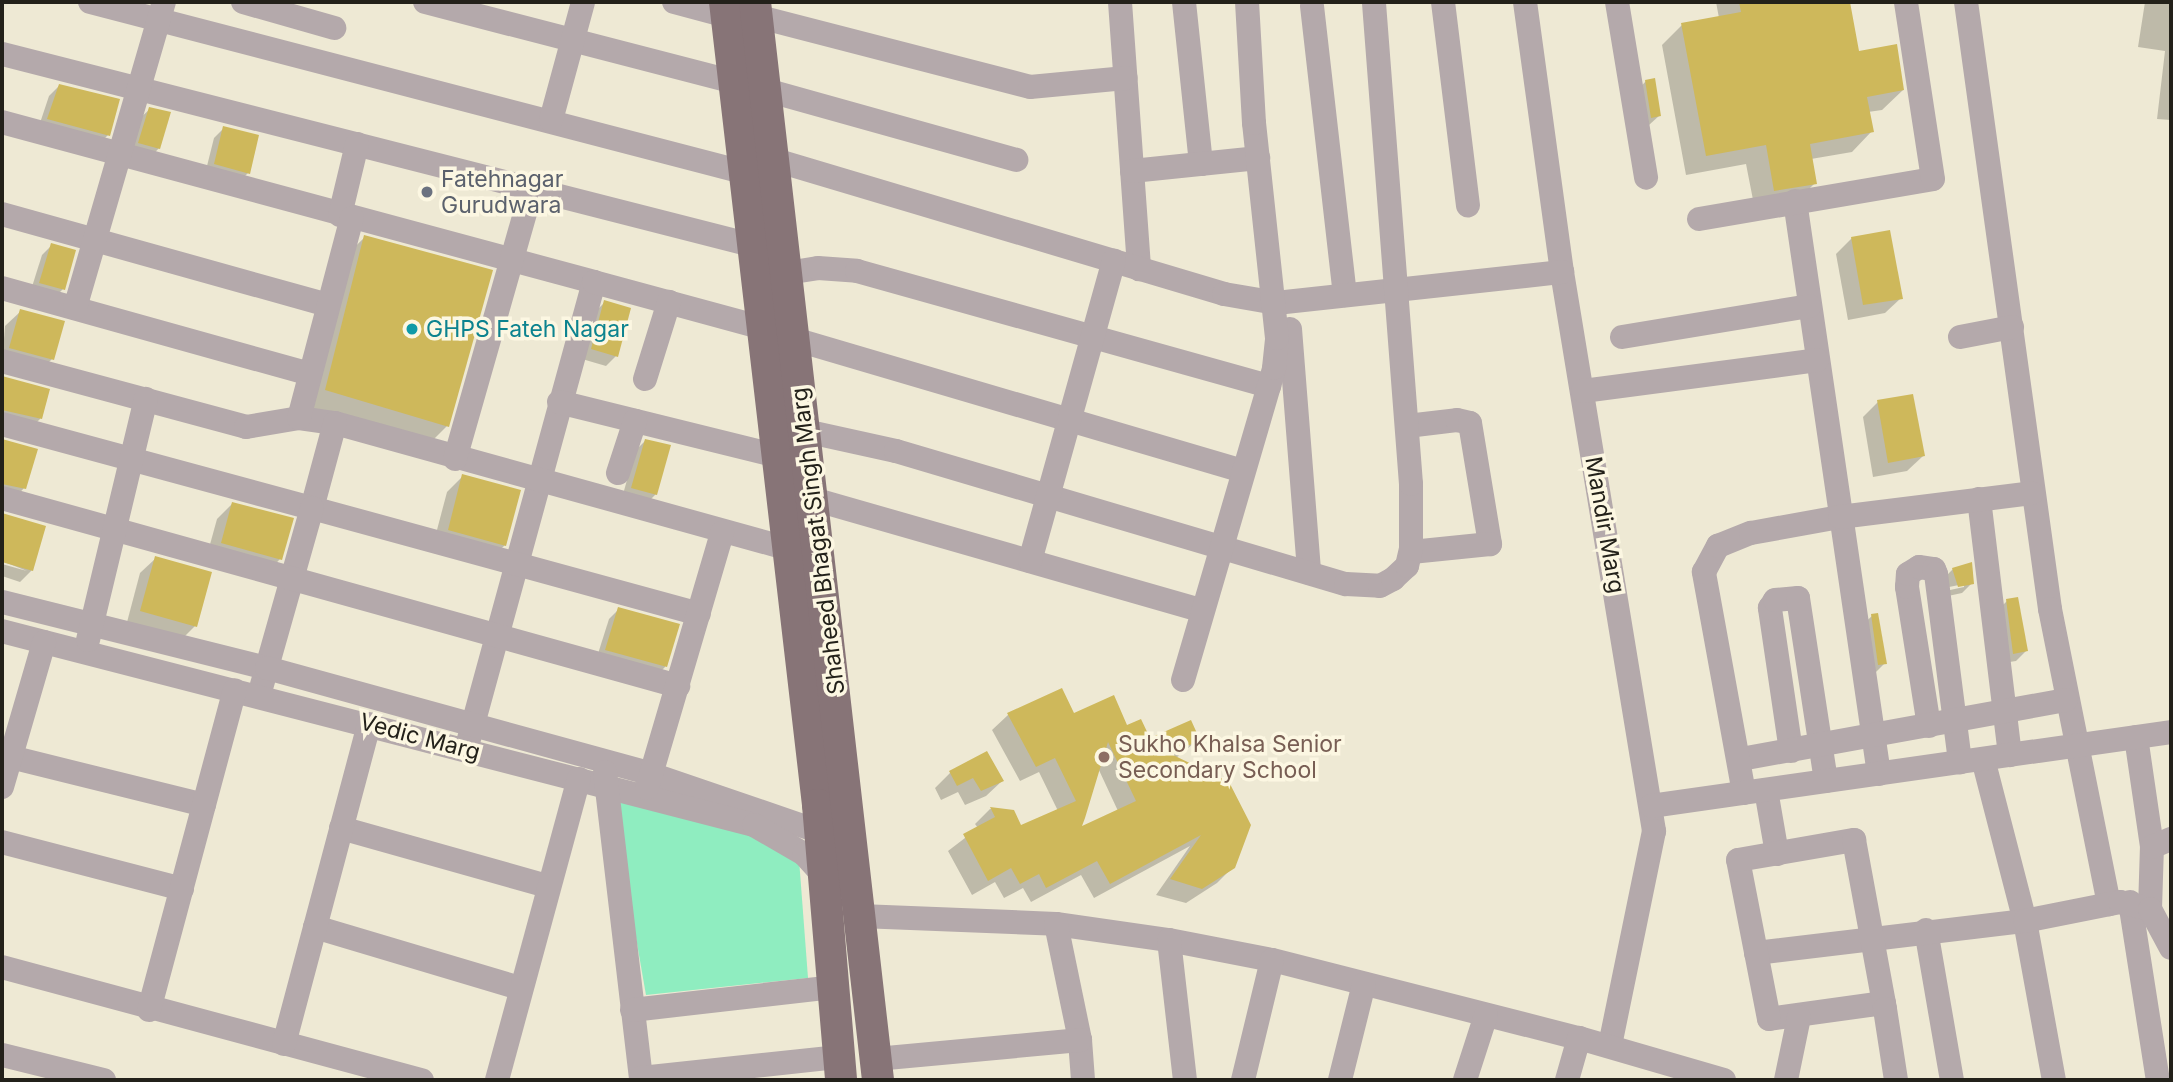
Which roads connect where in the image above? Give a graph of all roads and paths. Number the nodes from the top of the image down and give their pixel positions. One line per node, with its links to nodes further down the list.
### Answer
1 (90, 2): 17 (street)
2 (243, 2): 18 (street)
3 (425, 2): 19 (street)
4 (583, 2): 19 (street)
5 (674, 2): 16 (street)
6 (1120, 2): 21 (street)
7 (1184, 2): 31 (street)
8 (1247, 2): 29 (street)
9 (1374, 2): 50 (street)
10 (1443, 2): 37 (street)
11 (1527, 2): 46 (street, Mandir Marg)
12 (1617, 2): 34 (street)
13 (1906, 2): 36 (street)
14 (1966, 2): 57 (street)
15 (1312, 6): 51 (street)
16 (741, 9): 21 (street); 22 (main road, Shaheed Bhagat Singh Marg); 24 (main road, Shaheed Bhagat Singh Marg)
17 (161, 11): 23 (street); 25 (street)
18 (334, 28)
19 (572, 41): 22 (street); 25 (street)
20 (2, 54): 23 (street)
21 (1126, 78): 33 (street)
22 (735, 82): 32 (main road, Shaheed Bhagat Singh Marg)
23 (139, 87): 27 (street); 28 (street)
24 (766, 90): 30 (street); 32 (main road, Shaheed Bhagat Singh Marg)
25 (551, 120): 32 (street)
26 (2, 122): 28 (street)
27 (357, 144): 35 (street); 39 (street)
28 (118, 155): 39 (street); 41 (street)
29 (1258, 158): 31 (street); 53 (street)
30 (1016, 160)
31 (1201, 164): 33 (street)
32 (761, 166): 42 (main road, Shaheed Bhagat Singh Marg); 44 (street); 47 (main road, Shaheed Bhagat Singh Marg)
33 (1132, 171): 45 (street)
34 (1646, 178)
35 (532, 189): 42 (street); 43 (street)
36 (1796, 201): 40 (street); 55 (street)
37 (1468, 205)
38 (2, 214): 41 (street)
39 (346, 216): 43 (street); 54 (street)
40 (1699, 219)
41 (94, 240): 54 (street); 56 (street)
42 (755, 246): 58 (main road, Shaheed Bhagat Singh Marg)
43 (511, 259): 48 (street); 79 (street)
44 (1114, 261): 45 (street); 59 (street)
45 (1139, 269): 53 (street)
46 (1562, 272): 50 (street); 68 (street, Mandir Marg)
47 (787, 273): 59 (street); 62 (main road, Shaheed Bhagat Singh Marg)
48 (594, 282): 52 (street); 70 (street)
49 (2, 288): 56 (street)
50 (1397, 289): 51 (street); 76 (street)
51 (1345, 295): 53 (street)
52 (669, 302): 58 (street); 66 (street)
53 (1276, 303): 67 (street); 98 (street)
54 (327, 305): 65 (street)
55 (1809, 306): 60 (street); 64 (street)
56 (75, 308): 65 (street)
57 (2012, 327): 61 (street); 84 (street)
58 (763, 328): 78 (main road, Shaheed Bhagat Singh Marg)
59 (1092, 336): 67 (street); 71 (street)
60 (1622, 337)
61 (1960, 337)
62 (794, 339): 71 (street); 77 (main road, Shaheed Bhagat Singh Marg)
63 (2, 360): 69 (street)
64 (1817, 360): 68 (street); 90 (street)
65 (310, 374): 72 (street)
66 (645, 379)
67 (1269, 386): 81 (street)
68 (1583, 391): 137 (street, Mandir Marg)
69 (146, 399): 72 (street); 80 (street)
70 (559, 402): 73 (street); 83 (street)
71 (1069, 417): 81 (street); 85 (street)
72 (299, 418): 74 (street)
73 (635, 421): 78 (street); 82 (street)
74 (335, 423): 79 (street); 89 (street)
75 (2, 424): 80 (street)
76 (1407, 426): 95 (street); 95 (street)
77 (805, 431): 85 (street); 87 (main road, Shaheed Bhagat Singh Marg)
78 (777, 456): 94 (main road, Shaheed Bhagat Singh Marg)
79 (455, 459): 83 (street)
80 (128, 460): 89 (street); 91 (street)
81 (1242, 471): 93 (street)
82 (618, 473)
83 (537, 481): 92 (street); 97 (street)
84 (2032, 493): 88 (street); 112 (street)
85 (1048, 494): 93 (street); 96 (street)
86 (2, 498): 91 (street)
87 (813, 499): 96 (street); 147 (main road, Shaheed Bhagat Singh Marg)
88 (1979, 499): 90 (street); 113 (street)
89 (312, 508): 97 (street); 99 (street)
90 (1840, 517): 119 (street); 127 (street)
91 (112, 529): 99 (street); 103 (street)
92 (722, 533): 94 (street); 102 (street)
93 (1220, 546): 98 (street); 101 (street)
94 (788, 548): 139 (main road, Shaheed Bhagat Singh Marg)
95 (1411, 552): 98 (street)
96 (1030, 561): 101 (street)
97 (516, 565): 102 (street); 105 (street)
98 (1309, 573)
99 (293, 580): 105 (street); 108 (street)
100 (2, 602): 103 (street, Vedic Marg)
101 (1200, 610): 109 (street)
102 (699, 614): 110 (street)
103 (90, 625): 107 (street); 108 (street, Vedic Marg)
104 (2, 631): 106 (street, Vedic Marg)
105 (497, 632): 110 (street); 116 (street)
106 (44, 642): 107 (street, Vedic Marg); 126 (street)
107 (85, 652): 111 (street, Vedic Marg)
108 (267, 668): 111 (street); 116 (street, Vedic Marg)
109 (1183, 680)
110 (678, 686): 133 (street)
111 (247, 693): 115 (street, Vedic Marg); 136 (street)
112 (2066, 700): 113 (street); 122 (street)
113 (2005, 713): 114 (street); 125 (street)
114 (1957, 722): 117 (street); 117 (street); 128 (street)
115 (369, 724): 123 (street, Vedic Marg); 138 (street)
116 (472, 725): 123 (street); 129 (street, Vedic Marg)
117 (1928, 726): 119 (street)
118 (2171, 732): 120 (street)
119 (1873, 735): 121 (street); 130 (street)
120 (2136, 737): 122 (street); 141 (street)
121 (1821, 745): 124 (street); 124 (street); 132 (street)
122 (2076, 745): 125 (street); 146 (street)
123 (466, 749): 131 (street, Vedic Marg)
124 (1791, 751): 127 (street)
125 (2010, 755): 128 (street)
126 (6, 756): 134 (street); 136 (street)
127 (1741, 759): 135 (street)
128 (1971, 760): 130 (street); 148 (street)
129 (604, 774): 131 (street, Vedic Marg); 133 (street, Vedic Marg); 163 (street)
130 (1879, 774): 132 (street)
131 (579, 779): 144 (street)
132 (1826, 781): 135 (street)
133 (648, 785): 139 (street, Vedic Marg); 143 (street, Vedic Marg)
134 (2, 787)
135 (1755, 791): 137 (street); 142 (street)
136 (204, 805): 145 (street)
137 (1651, 806): 169 (street, Mandir Marg)
138 (341, 828): 144 (street); 150 (street)
139 (820, 832): 143 (main road, Shaheed Bhagat Singh Marg)
140 (2, 842): 145 (street)
141 (2161, 843): 146 (street)
142 (1777, 854): 153 (street); 155 (street)
143 (824, 876): 159 (main road, Shaheed Bhagat Singh Marg)
144 (548, 886): 160 (street)
145 (182, 889): 162 (street)
146 (2130, 905): 148 (street); 154 (street); 189 (street)
147 (860, 916): 149 (street); 172 (main road, Shaheed Bhagat Singh Marg)
148 (2025, 921): 151 (street); 188 (street)
149 (1056, 924): 152 (street); 167 (street)
150 (315, 927): 160 (street); 168 (street)
151 (1926, 930): 153 (street); 187 (street)
152 (1169, 940): 156 (street); 179 (street)
153 (1871, 940): 155 (street); 161 (street)
154 (2171, 948)
155 (1756, 953): 165 (street)
156 (1272, 960): 158 (street); 180 (street)
157 (2, 967): 162 (street)
158 (1364, 984): 164 (street); 181 (street)
159 (833, 987): 163 (street); 171 (main road, Shaheed Bhagat Singh Marg)
160 (520, 988): 177 (street)
161 (1884, 1003): 165 (street); 186 (street)
162 (149, 1010): 168 (street)
163 (632, 1010): 174 (street)
164 (1486, 1015): 166 (street); 182 (street)
165 (1799, 1017): 185 (street)
166 (1579, 1038): 169 (street); 183 (street)
167 (1080, 1040): 172 (street); 178 (street)
168 (284, 1044): 176 (street)
169 (1610, 1046): 173 (street)
170 (2, 1055): 175 (street)
171 (840, 1069): 174 (street)
172 (877, 1070)
173 (1684, 1074): 184 (street)
174 (641, 1079)
175 (104, 1080)
176 (422, 1080)
177 (497, 1080)
178 (1083, 1080)
179 (1185, 1080)
180 (1243, 1080)
181 (1340, 1080)
182 (1465, 1080)
183 (1567, 1080)
184 (1724, 1080)
185 (1786, 1080)
186 (1896, 1080)
187 (1952, 1080)
188 (2054, 1080)
189 (2158, 1080)

